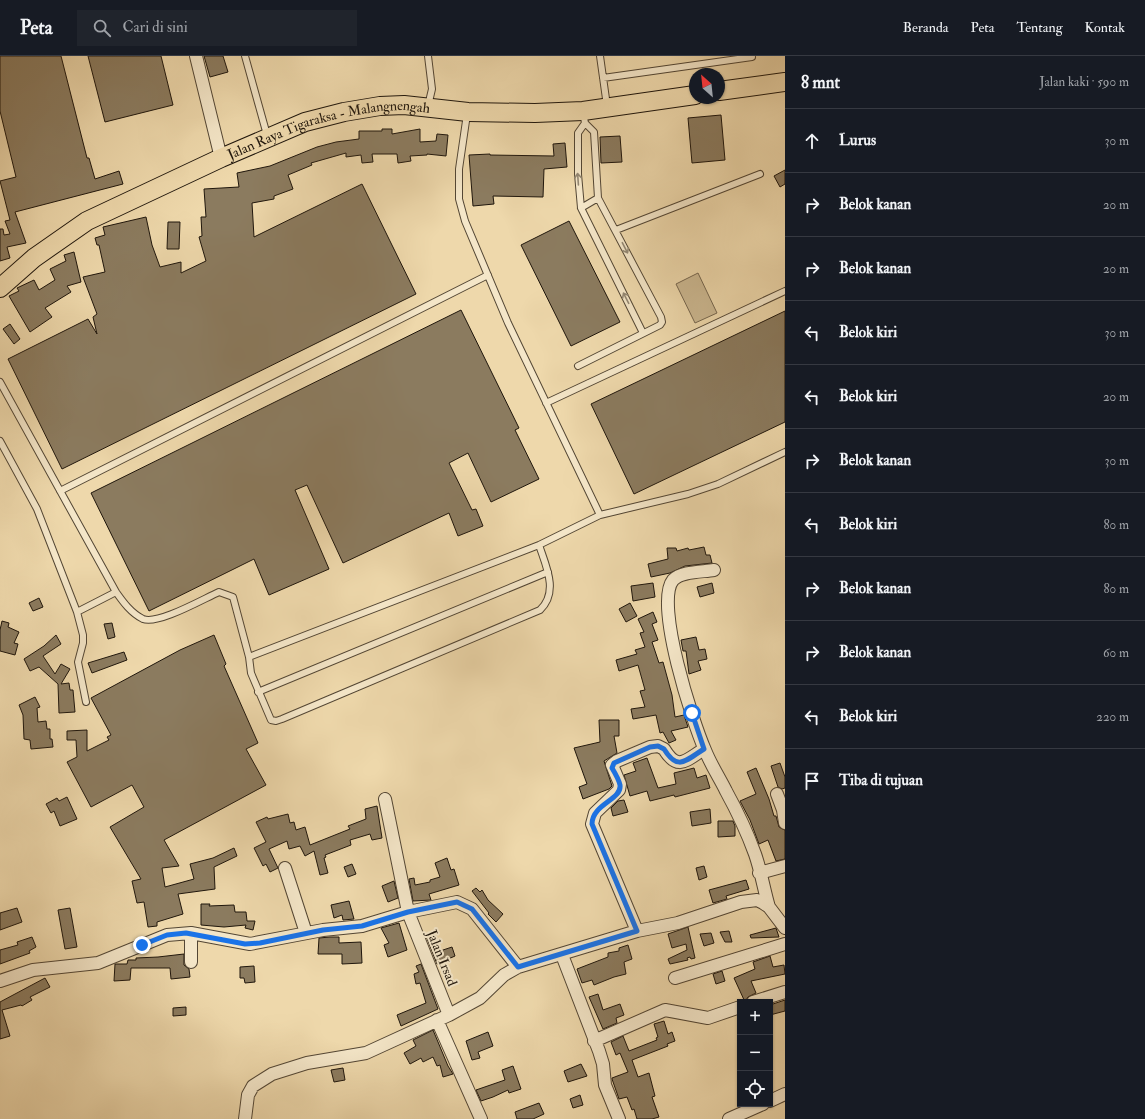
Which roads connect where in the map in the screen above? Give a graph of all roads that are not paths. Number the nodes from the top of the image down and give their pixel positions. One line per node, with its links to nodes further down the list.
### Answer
1 (196, 56): 15 (street)
2 (245, 56): 14 (lane)
3 (428, 56): 10 (lane)
4 (600, 56): 6 (lane)
5 (752, 57): 6 (lane)
6 (603, 78): 11 (lane)
7 (785, 82): 8 (main road)
8 (725, 90)
9 (689, 96): 11 (main road, Jalan Raya Tigaraksa - Malangnengah)
10 (428, 107): 12 (main road, Jalan Raya Tigaraksa - Malangnengah); 14 (main road, Jalan Raya Tigaraksa - Malangnengah)
11 (607, 107): 13 (main road, Jalan Raya Tigaraksa - Malangnengah)
12 (468, 112): 13 (main road, Jalan Raya Tigaraksa - Malangnengah); 20 (lane)
13 (584, 117): 17 (lane); 18 (lane, one-way to 13)
14 (268, 137): 15 (main road, Jalan Raya Tigaraksa - Malangnengah)
15 (221, 158): 21 (main road, Jalan Raya Tigaraksa - Malangnengah)
16 (760, 174): 19 (lane)
17 (598, 198): 18 (lane); 19 (lane)
18 (581, 208): 23 (lane, one-way to 18)
19 (616, 230): 23 (lane, one-way to 23)
20 (488, 275): 26 (lane); 29 (lane)
21 (0, 288)
22 (785, 291): 26 (lane)
23 (643, 333): 24 (lane)
24 (578, 366)
25 (0, 382): 29 (lane)
26 (546, 403): 30 (lane)
27 (0, 441): 35 (lane)
28 (785, 452): 30 (lane)
29 (60, 491): 34 (lane)
30 (600, 515): 31 (lane)
31 (539, 545): 33 (lane); 36 (lane)
32 (714, 570): 39 (street)
33 (548, 572): 37 (lane); 37 (lane)
34 (116, 592): 35 (lane); 36 (lane)
35 (77, 612): 38 (lane)
36 (249, 657): 37 (lane)
37 (258, 692)
38 (86, 702)
39 (704, 749): 45 (street); 49 (street)
40 (777, 794): 42 (street)
41 (385, 799): 47 (street, Jalan Irsad)
42 (785, 823)
43 (785, 866): 45 (street)
44 (285, 868): 51 (street)
45 (759, 873): 46 (street)
46 (769, 907): 48 (street); 49 (street)
47 (408, 912): 51 (street); 55 (street); 61 (street, Jalan Irsad)
48 (785, 928)
49 (637, 931): 53 (street)
50 (191, 933): 51 (street); 54 (street); 57 (street)
51 (306, 933)
52 (785, 944): 56 (street)
53 (562, 955): 55 (street); 63 (street)
54 (191, 962)
55 (518, 967): 61 (street)
56 (675, 978)
57 (0, 981)
58 (785, 992): 59 (street)
59 (763, 999)
60 (737, 1008): 63 (street)
61 (449, 1015): 62 (street)
62 (437, 1020): 67 (street); 68 (street)
63 (594, 1041): 69 (street)
64 (785, 1094): 65 (street)
65 (773, 1100)
66 (756, 1107): 70 (street)
67 (245, 1119)
68 (481, 1119)
69 (619, 1119)
70 (729, 1119)

